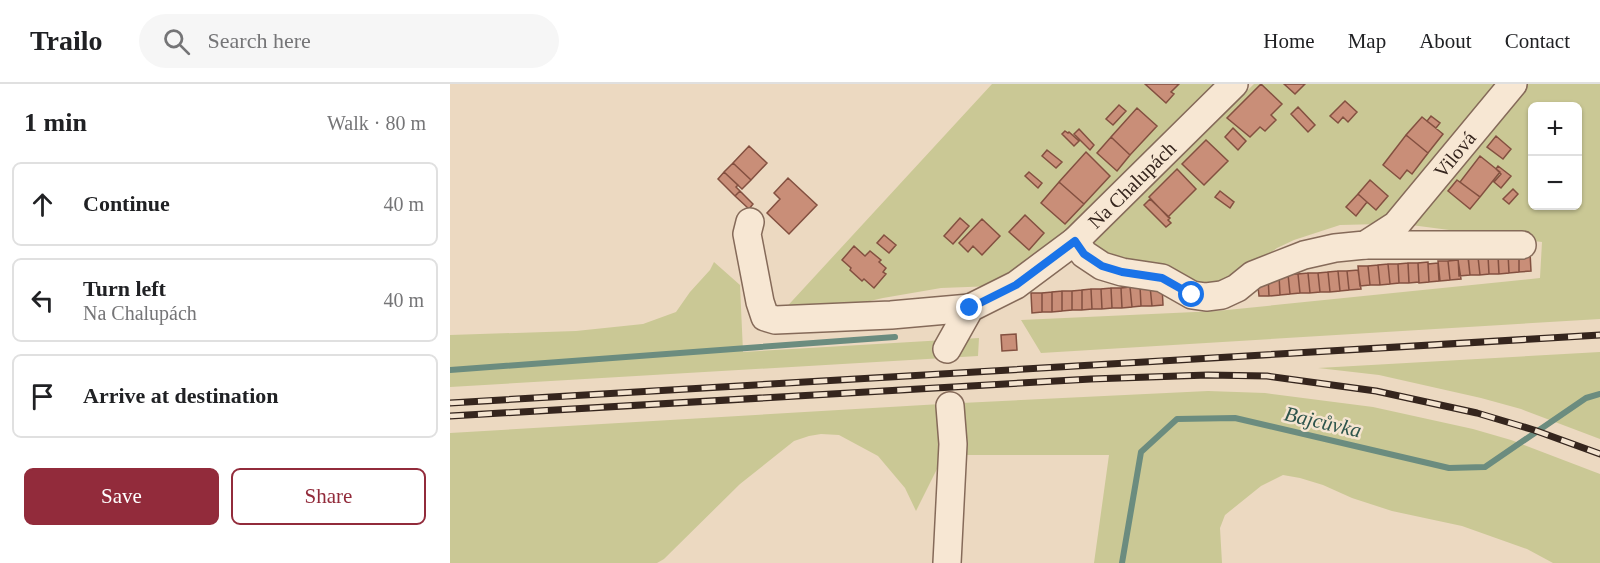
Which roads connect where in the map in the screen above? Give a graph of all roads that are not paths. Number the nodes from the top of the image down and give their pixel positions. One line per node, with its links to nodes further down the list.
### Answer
1 (1234, 84): 4 (street, Na Chalupách)
2 (1513, 84): 5 (street, Vilová)
3 (750, 222): 7 (street)
4 (1075, 241): 5 (street); 7 (street, Na Chalupách)
5 (1365, 245): 6 (street)
6 (1522, 245)
7 (970, 308): 8 (street)
8 (947, 349)
9 (950, 406): 10 (street)
10 (947, 563)

